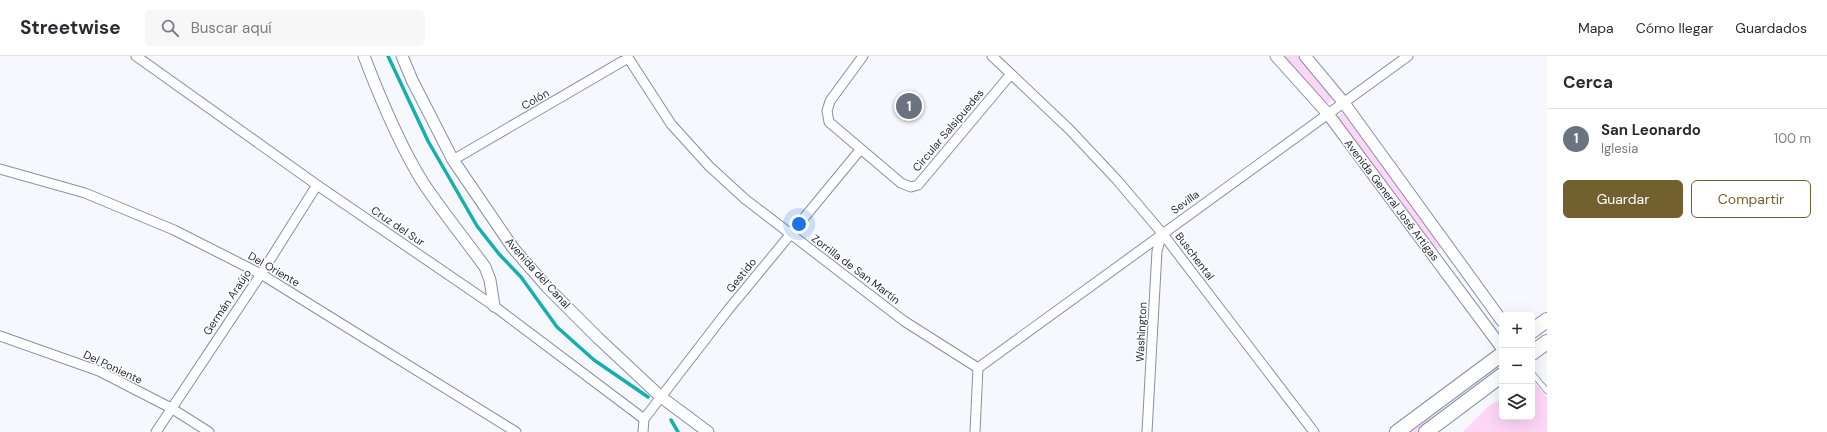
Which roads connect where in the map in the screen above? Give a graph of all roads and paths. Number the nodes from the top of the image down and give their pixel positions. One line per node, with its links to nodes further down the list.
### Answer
1 (136, 56): 10 (street, Cruz del Sur)
2 (364, 56): 23 (street)
3 (402, 56): 15 (street, Avenida del Canal)
4 (992, 56): 11 (street, Buschental)
5 (1276, 56): 13 (street, Avenida General José Artigas)
6 (1305, 56): 12 (street, Avenida General José Artigas)
7 (1408, 56): 12 (street, Sevilla)
8 (628, 57): 15 (street, Colón); 19 (street, Zorrilla de San Martín)
9 (862, 57): 14 (street, Circular Salsipuedes)
10 (146, 60): 17 (street, Cruz del Sur)
11 (1011, 74): 14 (street, Circular Salsipuedes); 18 (street, Buschental)
12 (1344, 103): 13 (street, Sevilla); 20 (street, Avenida General José Artigas)
13 (1328, 114): 18 (street, Sevilla); 22 (street, Avenida General José Artigas)
14 (860, 150): 19 (street, Gestido)
15 (453, 160): 36 (street, Avenida del Canal)
16 (0, 169): 21 (street, Del Oriente)
17 (317, 185): 21 (street, Germán Araújo); 23 (street, Cruz del Sur)
18 (1162, 233): 32 (street, Sevilla); 45 (street, Washington); 46 (street, Buschental)
19 (790, 234): 32 (street, Zorrilla de San Martín); 36 (street, Gestido)
20 (1465, 270): 22 (street); 24 (street, Avenida General José Artigas)
21 (261, 274): 37 (street, Germán Araújo); 41 (street, Del Oriente)
22 (1450, 279): 29 (street, Avenida General José Artigas)
23 (494, 306): 38 (street, Cruz del Sur)
24 (1499, 317)
25 (1547, 320): 26 (main road)
26 (1535, 329)
27 (0, 336): 37 (street, Del Poniente)
28 (1547, 342): 30 (main road)
29 (1499, 344)
30 (1535, 351)
31 (1499, 356): 47 (main road)
32 (978, 368): 44 (street)
33 (1499, 377): 48 (main road)
34 (1535, 377): 35 (lane)
35 (1547, 391)
36 (661, 397): 38 (street, Gestido); 43 (street, Avenida del Canal)
37 (171, 408): 39 (street, Germán Araújo); 40 (street, Del Poniente)
38 (644, 419): 42 (street)
39 (156, 432)
40 (209, 432)
41 (516, 432)
42 (643, 432)
43 (708, 432)
44 (975, 432)
45 (1147, 432)
46 (1314, 432)
47 (1397, 432)
48 (1426, 432)

